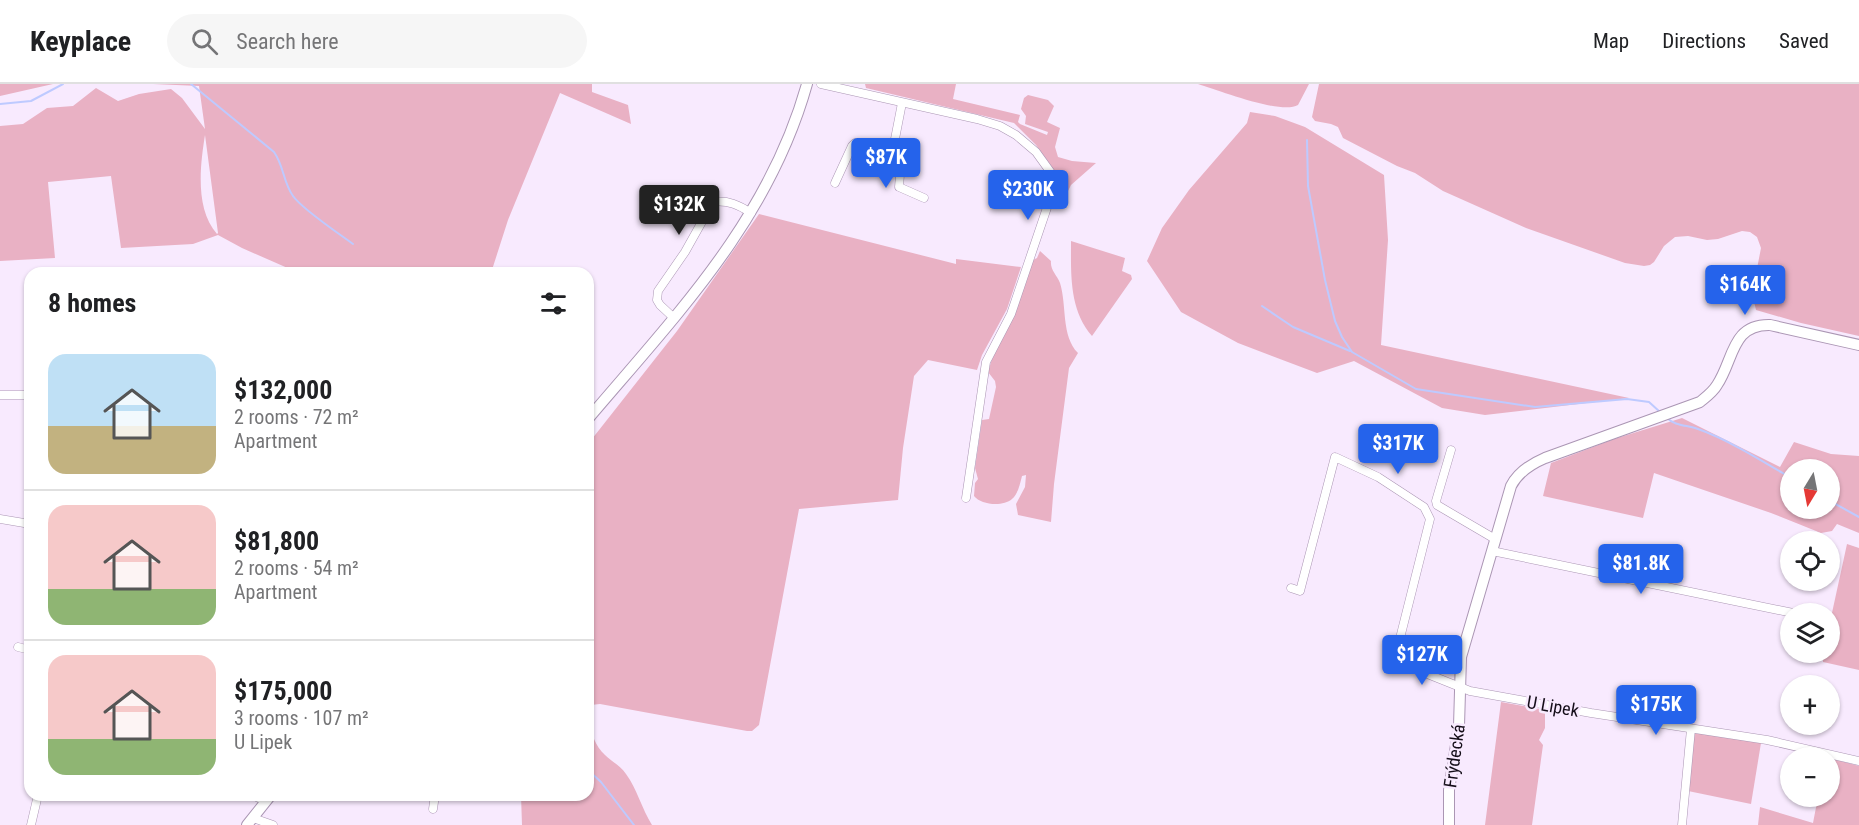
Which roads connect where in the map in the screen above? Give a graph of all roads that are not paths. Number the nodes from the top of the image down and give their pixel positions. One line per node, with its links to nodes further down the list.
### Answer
1 (807, 84): 7 (street)
2 (821, 84): 3 (street)
3 (902, 103): 4 (street); 14 (street)
4 (894, 144): 5 (street); 6 (street)
5 (835, 183)
6 (924, 198)
7 (751, 213): 8 (street); 8 (street)
8 (674, 318): 12 (street)
9 (1859, 345): 17 (street, Frýdecká)
10 (0, 395): 11 (street)
11 (24, 395)
12 (594, 412)
13 (1451, 450): 17 (street)
14 (966, 498)
15 (0, 519): 16 (street)
16 (24, 523)
17 (1495, 539): 18 (street, Frýdecká)
18 (1492, 550): 20 (street); 23 (street, Frýdecká)
19 (1299, 591): 23 (street, U Lipek)
20 (1780, 610)
21 (18, 647): 22 (street)
22 (24, 648)
23 (1460, 687): 24 (street, U Lipek); 33 (street, Frýdecká)
24 (1691, 729): 25 (street, U Lipek); 34 (street)
25 (1859, 762)
26 (37, 801): 31 (street)
27 (266, 801): 30 (street)
28 (434, 801): 29 (street)
29 (433, 809)
30 (250, 821): 32 (street)
31 (31, 825)
32 (273, 825)
33 (1449, 825)
34 (1682, 825)

